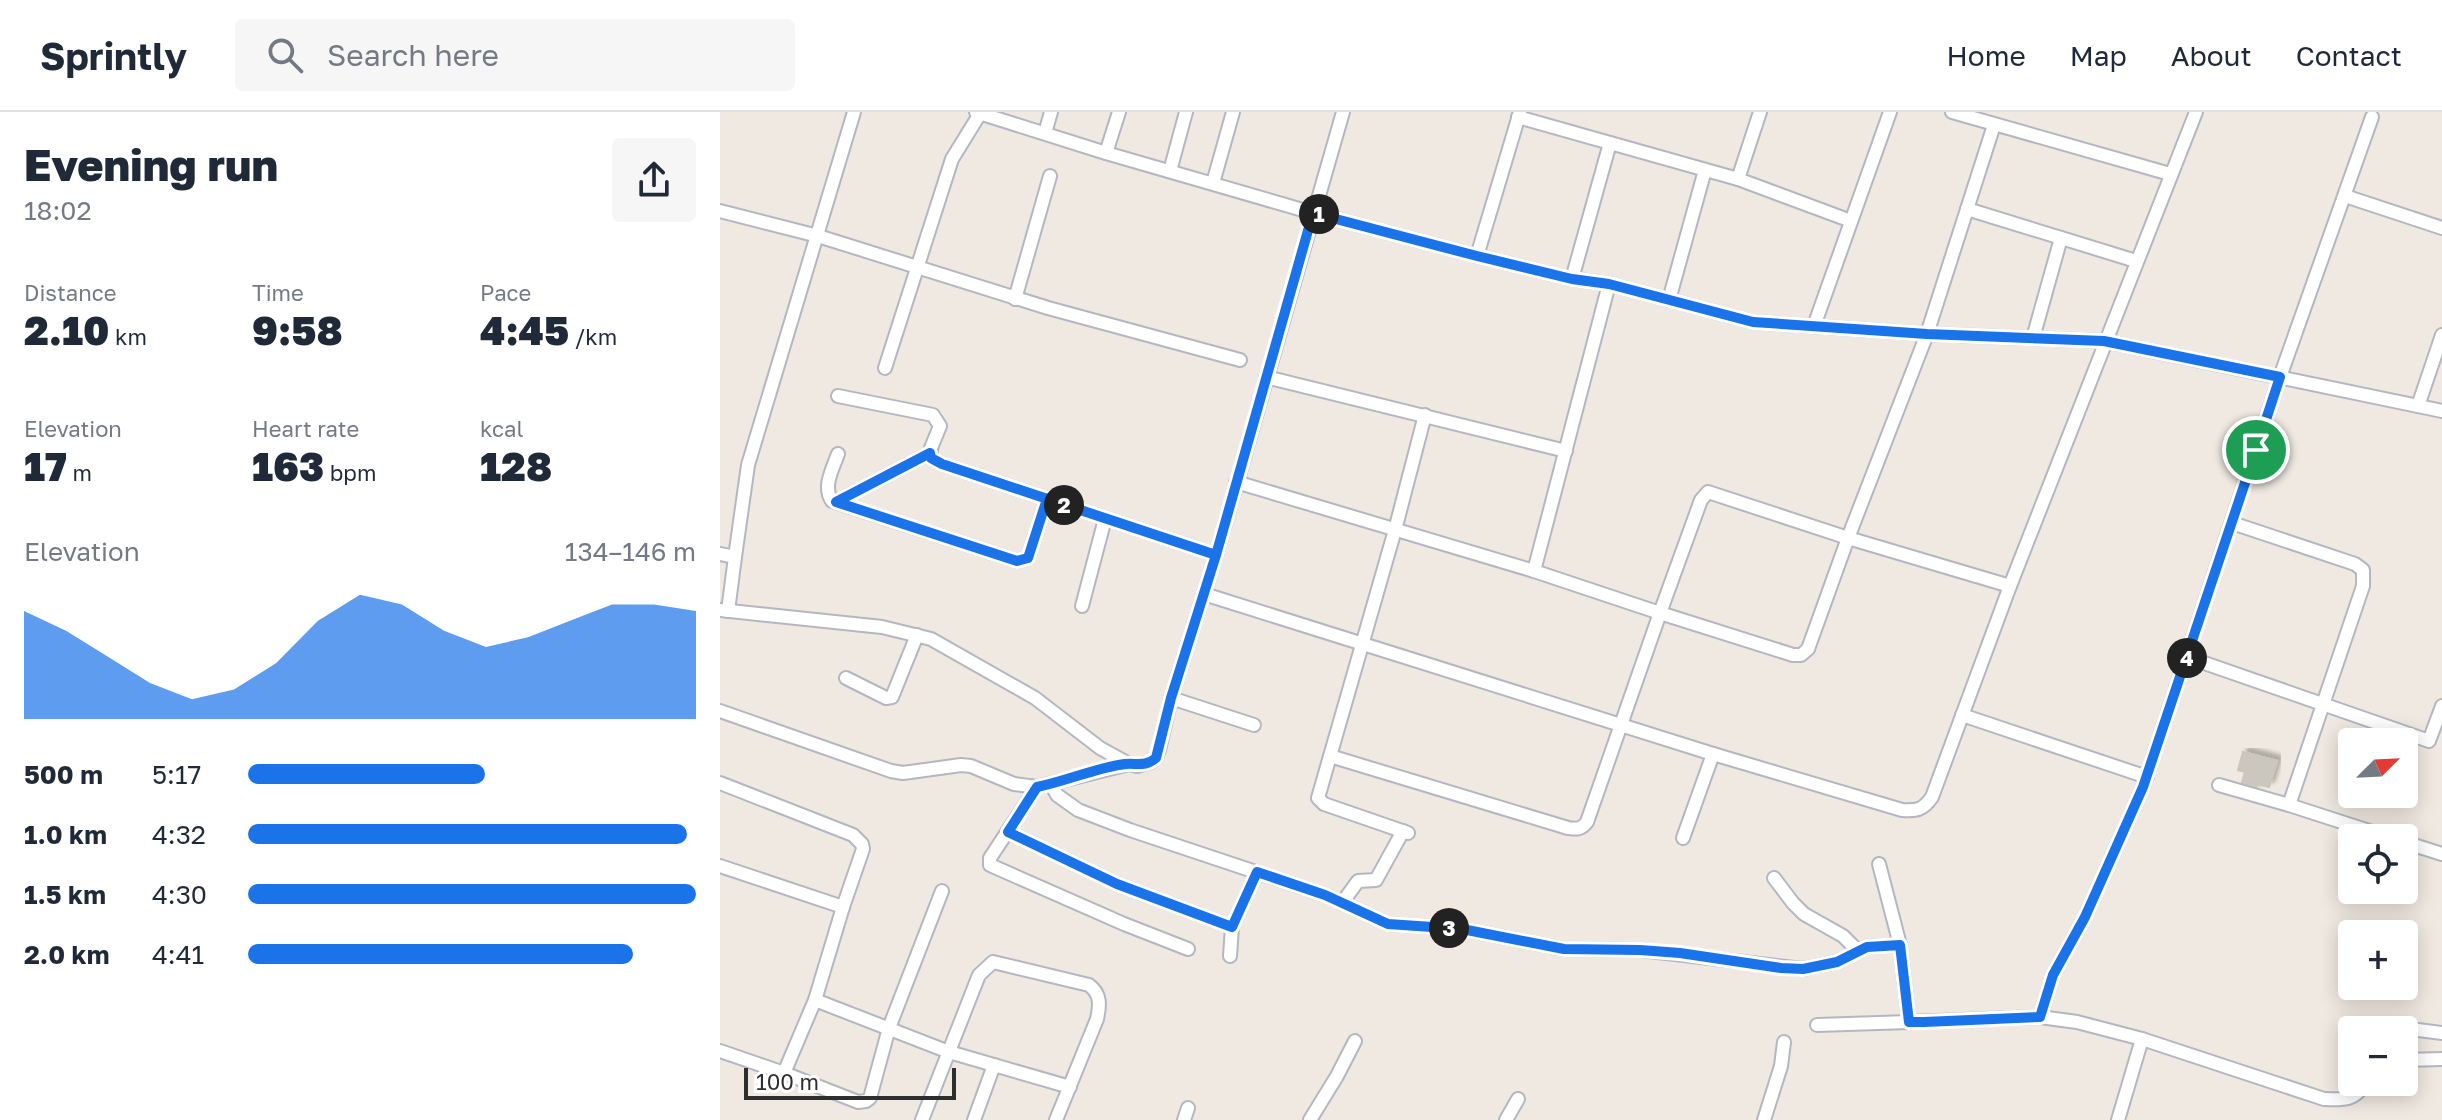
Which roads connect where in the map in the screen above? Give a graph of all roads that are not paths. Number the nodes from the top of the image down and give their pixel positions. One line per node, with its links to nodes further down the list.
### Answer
1 (854, 112): 30 (street)
2 (979, 112): 15 (street); 34 (street)
3 (1051, 112): 15 (street)
4 (1119, 112): 17 (street)
5 (1186, 112): 19 (street)
6 (1233, 112): 23 (street)
7 (1343, 112): 27 (street)
8 (1760, 112): 22 (street)
9 (1890, 112): 28 (street)
10 (1952, 112): 14 (street)
11 (2196, 112): 20 (street)
12 (1519, 114): 16 (street); 32 (street)
13 (2372, 117): 24 (street)
14 (1994, 125): 20 (street); 25 (street)
15 (1045, 133): 17 (street)
16 (1610, 143): 18 (street); 35 (street)
17 (1106, 153): 19 (street)
18 (1705, 170): 22 (street); 38 (street)
19 (1170, 171): 23 (street)
20 (2170, 174): 33 (street)
21 (1050, 176): 37 (street)
22 (1738, 179): 28 (street)
23 (1213, 183): 27 (street)
24 (2345, 196): 29 (street); 47 (street)
25 (1967, 209): 31 (street); 40 (street)
26 (720, 211): 30 (street)
27 (1313, 213): 32 (street); 46 (street)
28 (1851, 221): 39 (street)
29 (2442, 228)
30 (818, 236): 34 (street); 64 (street)
31 (2061, 238): 33 (street); 42 (street)
32 (1477, 256): 35 (street)
33 (2136, 261): 43 (street)
34 (916, 268): 37 (street); 45 (street)
35 (1572, 279): 36 (street)
36 (1609, 284): 38 (street); 52 (street)
37 (1015, 299): 44 (street)
38 (1669, 300): 39 (street)
39 (1814, 326): 40 (street)
40 (1927, 334): 42 (street); 61 (street)
41 (2442, 335): 49 (street)
42 (2033, 338): 43 (street)
43 (2104, 341): 47 (street); 66 (street)
44 (1240, 360)
45 (885, 368)
46 (1266, 377): 51 (street); 55 (street)
47 (2280, 377): 49 (street); 59 (street)
48 (838, 396): 53 (street)
49 (2418, 406): 50 (street)
50 (2442, 411)
51 (1425, 415): 52 (street); 60 (street)
52 (1566, 451): 65 (street)
53 (930, 453): 56 (street); 57 (street)
54 (838, 454): 57 (street)
55 (1236, 482): 60 (street); 63 (street)
56 (1047, 499): 57 (street); 58 (street)
57 (836, 502)
58 (1105, 519): 63 (street); 68 (street)
59 (2232, 523): 73 (street); 76 (street)
60 (1395, 530): 65 (street); 72 (street)
61 (1848, 538): 66 (street); 70 (street); 70 (street)
62 (720, 554): 64 (street)
63 (1216, 555): 67 (street)
64 (735, 557): 69 (street)
65 (1534, 571): 70 (street)
66 (2010, 586): 79 (street)
67 (1204, 594): 72 (street); 75 (street)
68 (1082, 606)
69 (724, 610): 71 (street)
70 (1660, 613): 81 (street)
71 (917, 635): 74 (street); 85 (street)
72 (1362, 645): 81 (street); 84 (street)
73 (2187, 657): 76 (street); 86 (street)
74 (846, 678)
75 (1171, 698): 80 (street); 85 (street)
76 (2321, 704): 82 (street); 91 (street)
77 (2442, 706): 82 (street)
78 (720, 711): 90 (street)
79 (1962, 715): 83 (street); 86 (street)
80 (1254, 725)
81 (1621, 725): 83 (street); 84 (street)
82 (2436, 743)
83 (1713, 754): 94 (street)
84 (1330, 756): 102 (street)
85 (1129, 764): 88 (street)
86 (2147, 777): 110 (street)
87 (720, 783): 103 (street)
88 (1051, 784): 90 (street); 99 (street)
89 (2219, 785): 91 (street)
90 (1037, 787): 93 (street)
91 (2289, 805): 92 (street)
92 (2348, 824)
93 (1008, 832): 104 (street); 106 (street)
94 (1683, 838)
95 (2418, 846): 96 (street)
96 (2442, 854)
97 (1879, 864): 105 (street)
98 (720, 866): 103 (street)
99 (1257, 872): 102 (street); 104 (street)
100 (1774, 878): 107 (street)
101 (942, 891): 113 (street)
102 (1342, 903): 107 (street)
103 (843, 907): 109 (street)
104 (1232, 927): 108 (street)
105 (1900, 945): 107 (street); 111 (street)
106 (1188, 949)
107 (1858, 951)
108 (1230, 956)
109 (815, 1000): 113 (street); 124 (street)
110 (2040, 1017): 111 (street); 116 (street)
111 (1909, 1022): 112 (street)
112 (1817, 1025)
113 (889, 1028): 120 (street); 124 (street)
114 (2418, 1030): 115 (street)
115 (2442, 1033)
116 (2142, 1039): 126 (street); 134 (street)
117 (1355, 1041): 131 (street)
118 (1784, 1042): 133 (street)
119 (720, 1051): 124 (street)
120 (949, 1052): 123 (street); 125 (street); 128 (street)
121 (2442, 1059): 122 (street)
122 (2418, 1060)
123 (994, 1065): 125 (street); 129 (street)
124 (784, 1073)
125 (1070, 1087): 130 (street)
126 (2356, 1096)
127 (1518, 1099): 132 (street)
128 (922, 1120)
129 (974, 1120)
130 (1056, 1120)
131 (1310, 1120)
132 (1506, 1120)
133 (1764, 1120)
134 (2118, 1120)

